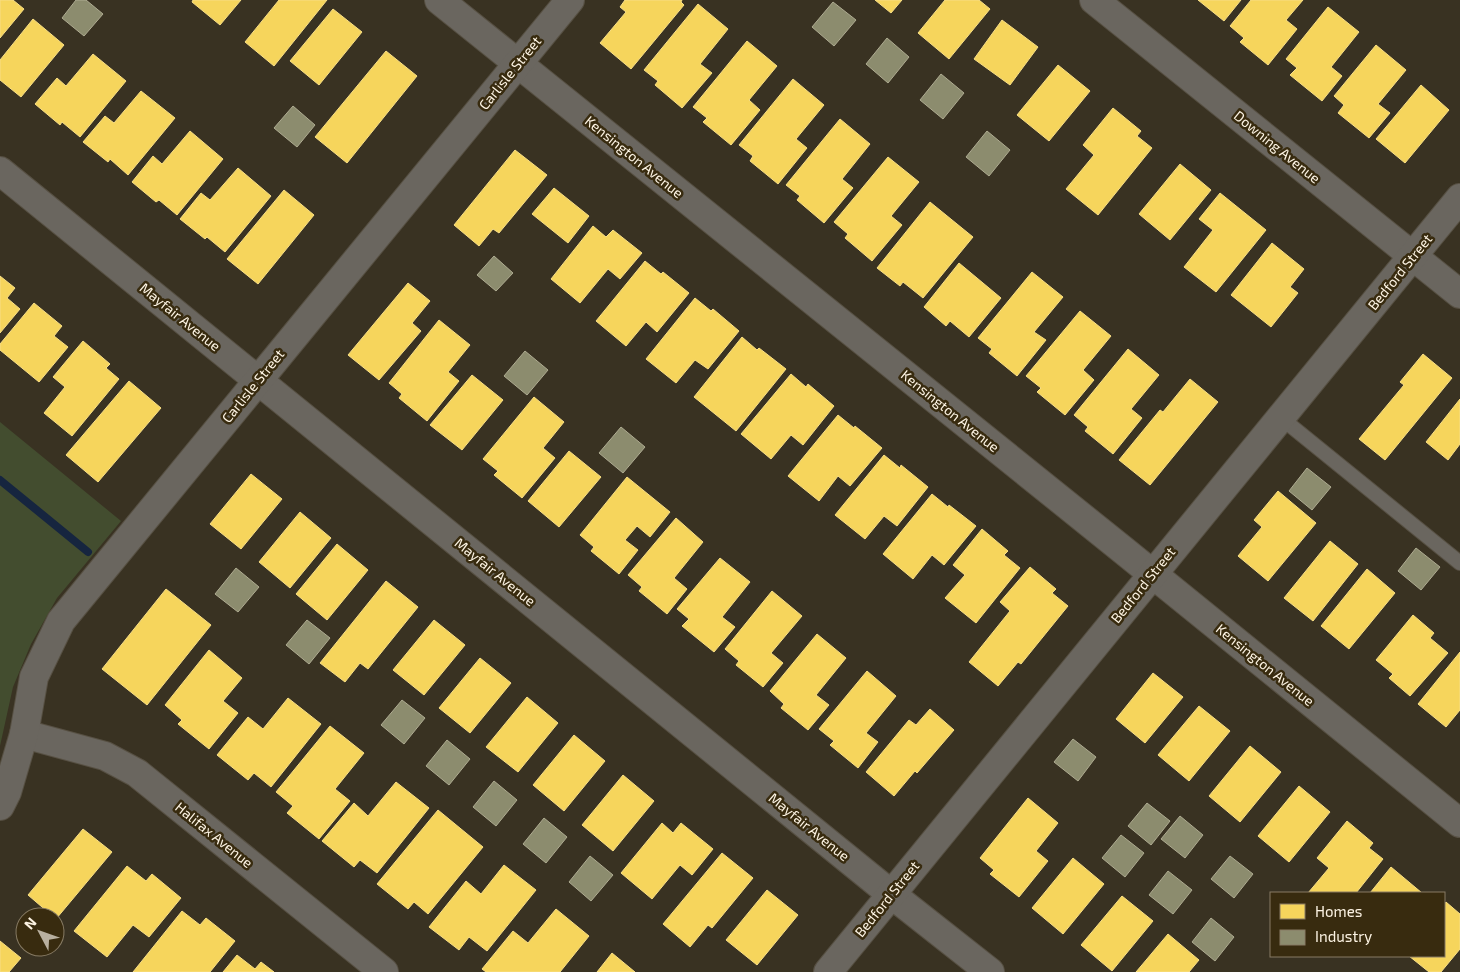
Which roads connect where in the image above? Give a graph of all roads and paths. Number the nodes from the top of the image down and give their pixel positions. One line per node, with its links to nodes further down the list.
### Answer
1 (439, 0): 4 (street, Kensington Avenue)
2 (570, 0): 4 (street, Carlisle Street)
3 (1094, 0): 7 (street, Downing Avenue)
4 (518, 64): 9 (street, Carlisle Street); 12 (street, Kensington Avenue)
5 (0, 171): 9 (street, Mayfair Avenue)
6 (1460, 198): 7 (street, Bedford Street)
7 (1413, 256): 8 (street, Downing Avenue); 10 (street, Bedford Street)
8 (1460, 294)
9 (258, 380): 13 (street, Carlisle Street); 16 (street, Mayfair Avenue)
10 (1280, 418): 11 (lane); 12 (street, Bedford Street)
11 (1460, 563)
12 (1152, 573): 15 (street, Kensington Avenue); 16 (street, Bedford Street)
13 (24, 734): 14 (street, Carlisle Street); 17 (street, Halifax Avenue)
14 (0, 806)
15 (1460, 823)
16 (891, 894): 18 (street, Bedford Street); 19 (street, Mayfair Avenue)
17 (384, 972)
18 (828, 972)
19 (990, 972)

